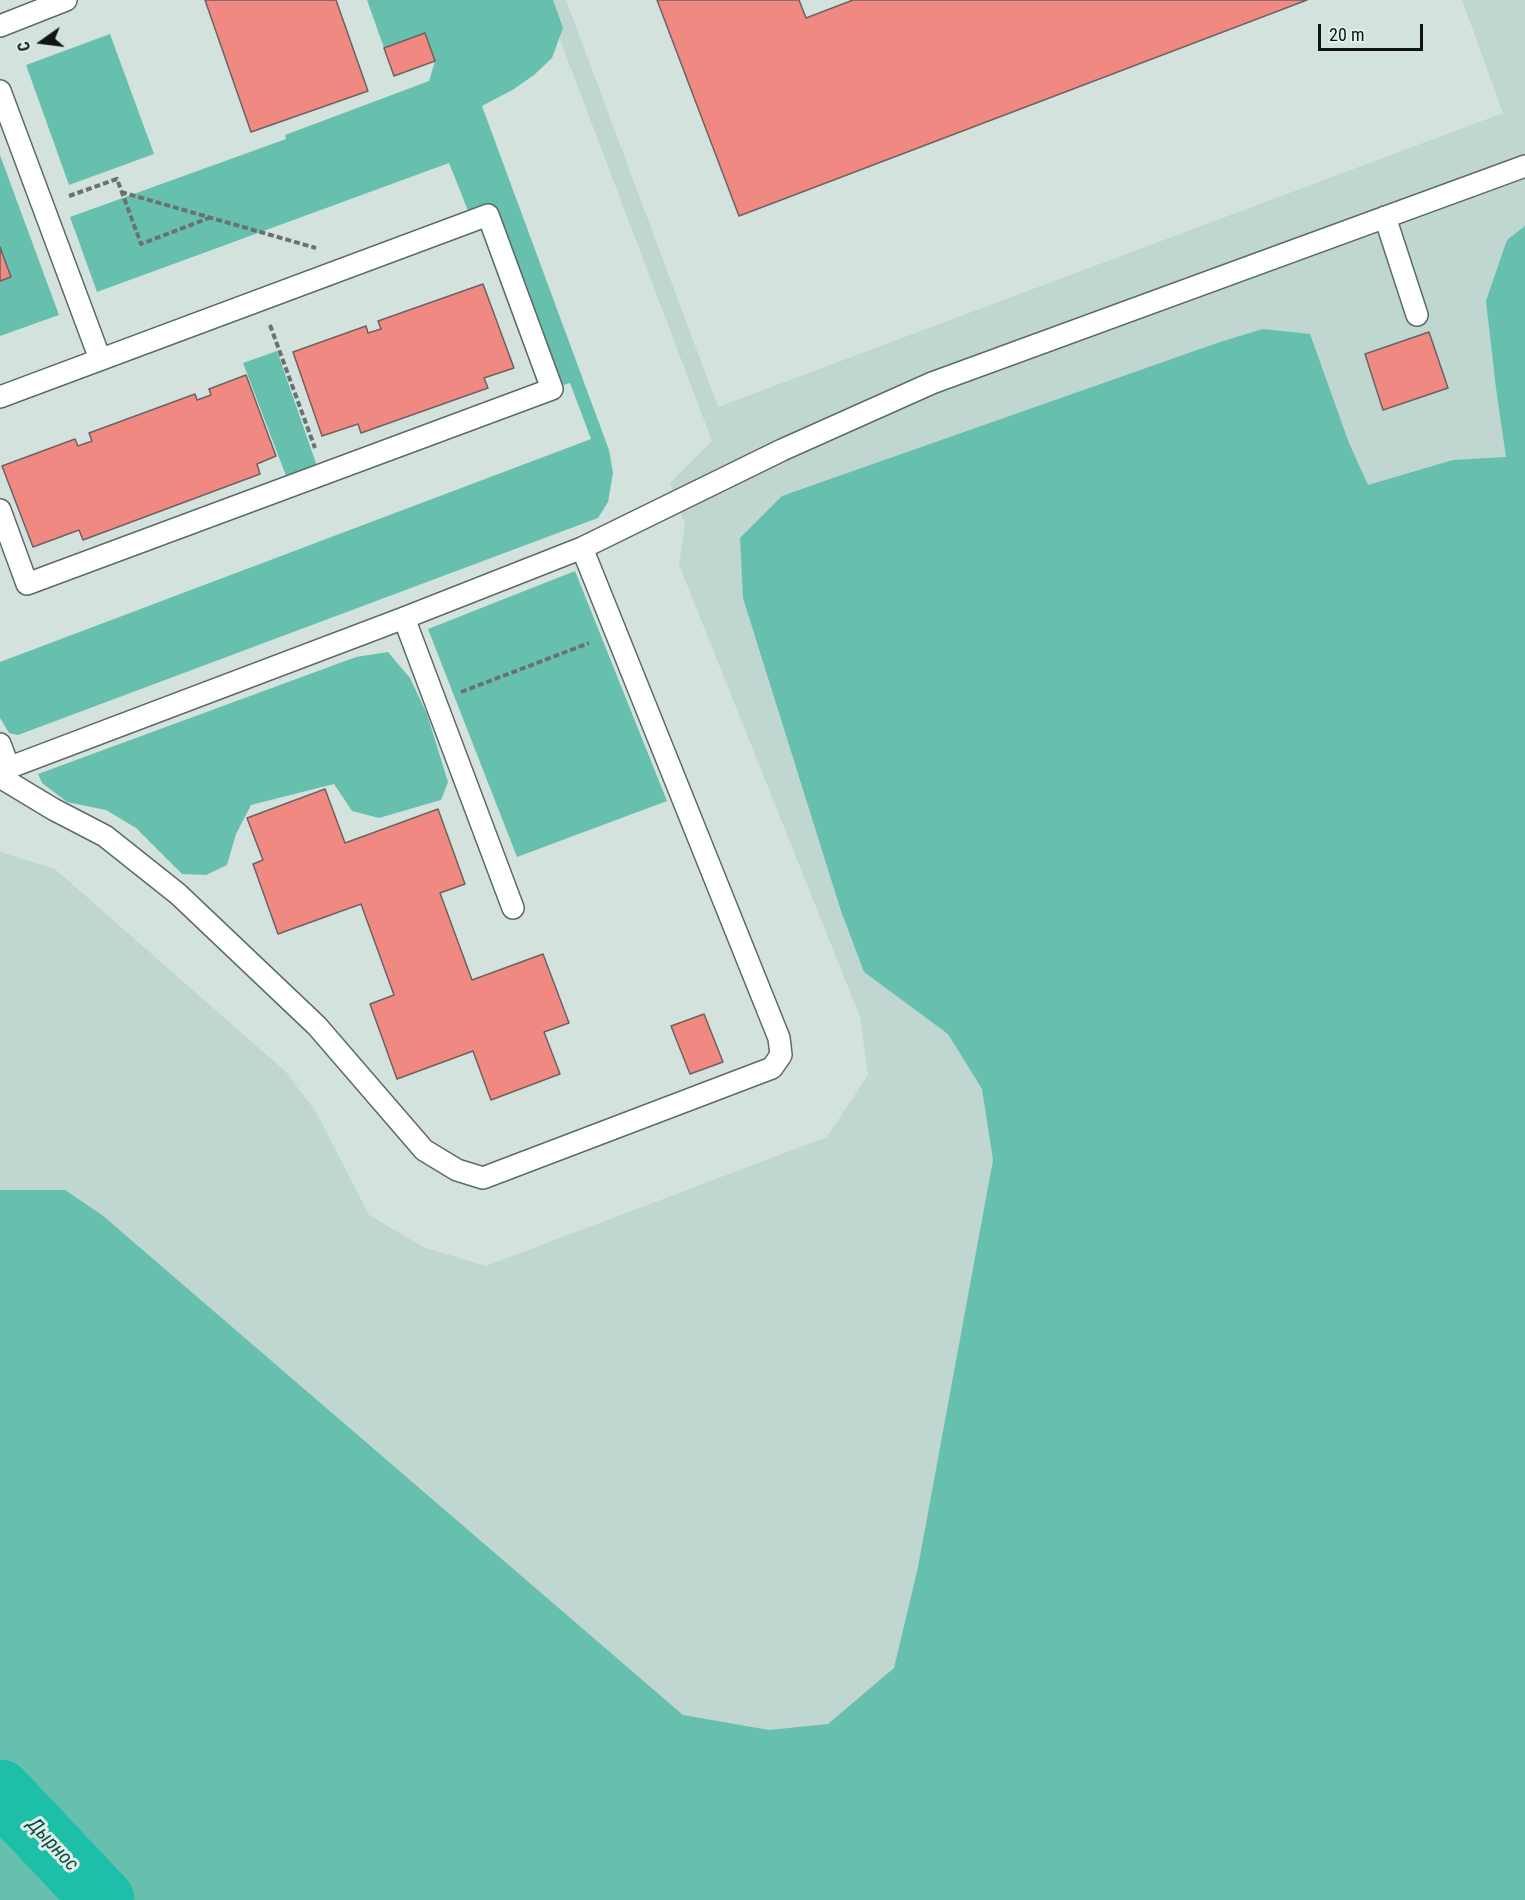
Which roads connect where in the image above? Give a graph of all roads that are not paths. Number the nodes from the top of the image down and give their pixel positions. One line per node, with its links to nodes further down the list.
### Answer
1 (66, 0): 2 (lane)
2 (0, 26)
3 (0, 91): 7 (lane)
4 (1525, 166): 5 (lane)
5 (1385, 217): 6 (lane); 10 (lane)
6 (1417, 315)
7 (100, 359): 8 (lane); 9 (lane)
8 (0, 397)
9 (0, 510)
10 (582, 548): 11 (lane); 13 (lane)
11 (404, 618): 13 (lane); 14 (lane)
12 (0, 744): 13 (lane)
13 (3, 772)
14 (513, 908)

